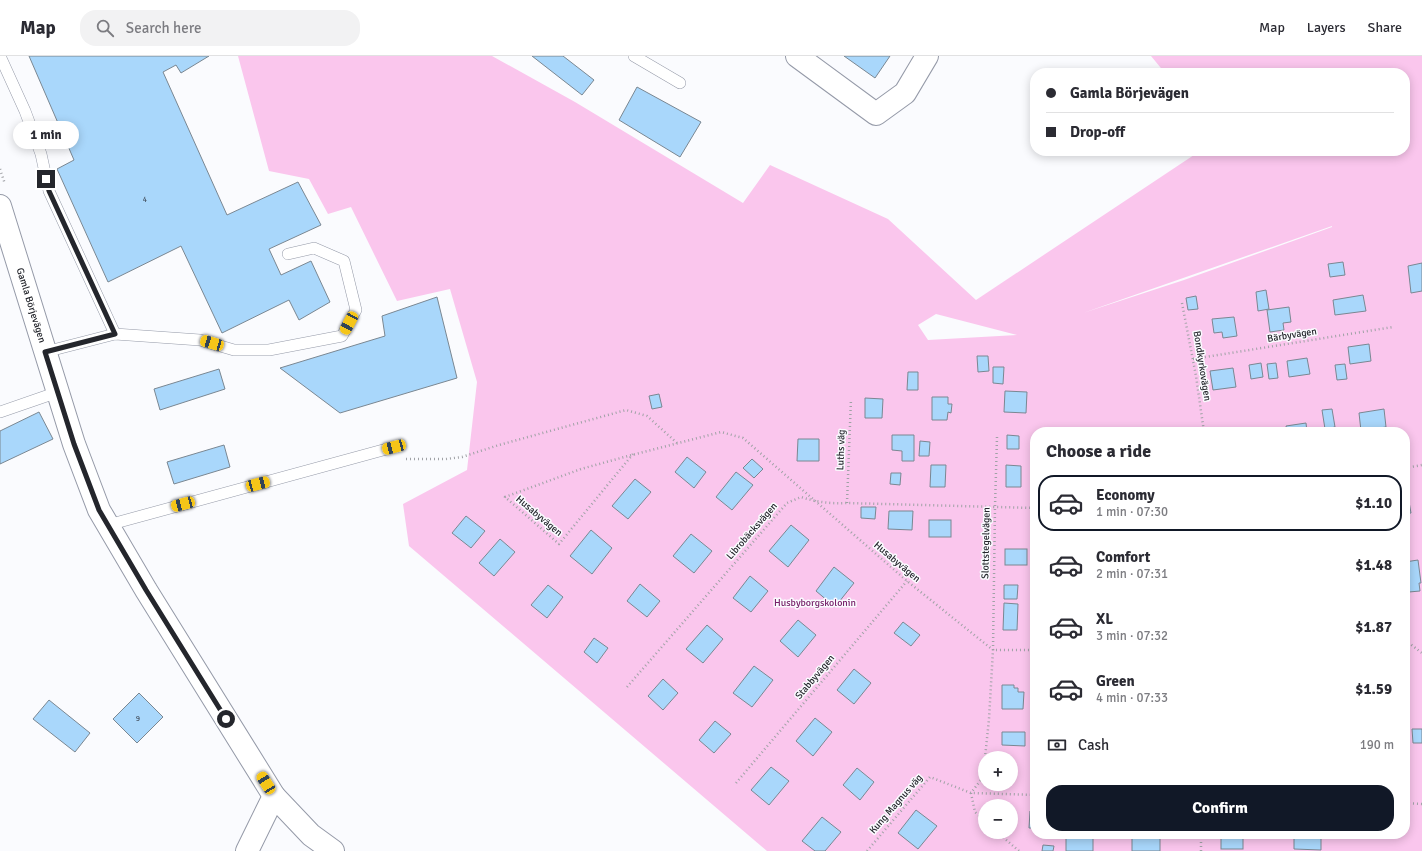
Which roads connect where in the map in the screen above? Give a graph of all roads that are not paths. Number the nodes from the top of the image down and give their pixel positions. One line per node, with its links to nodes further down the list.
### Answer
1 (0, 56): 8 (lane)
2 (634, 56): 5 (lane)
3 (797, 56): 4 (street)
4 (927, 56)
5 (680, 83)
6 (0, 206): 9 (street, Gamla Börjevägen)
7 (288, 254): 8 (lane)
8 (115, 334): 9 (lane)
9 (45, 352): 10 (street, Gamla Börjevägen)
10 (58, 392): 11 (lane); 13 (street, Gamla Börjevägen)
11 (0, 412)
12 (394, 447): 13 (lane)
13 (108, 525): 14 (street, Gamla Börjevägen)
14 (274, 796): 15 (street); 16 (street, Gamla Börjevägen)
15 (247, 851)
16 (333, 851)

